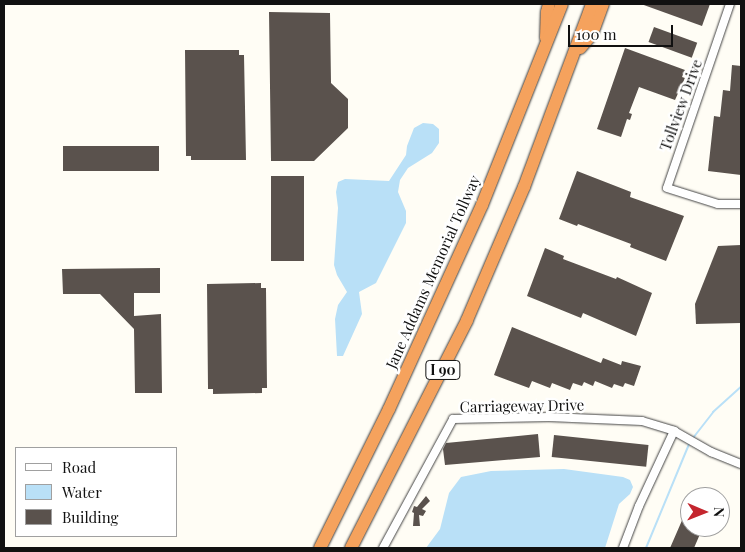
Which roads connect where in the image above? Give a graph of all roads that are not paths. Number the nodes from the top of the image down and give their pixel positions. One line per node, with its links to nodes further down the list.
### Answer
1 (549, 4): 6 (highway)
2 (562, 4): 6 (highway, Jane Addams Memorial Tollway / I 90)
3 (592, 4): 7 (highway, I 90)
4 (603, 4): 7 (highway)
5 (730, 4): 8 (street, Tollview Drive)
6 (545, 50): 11 (highway, Jane Addams Memorial Tollway / I 90)
7 (575, 54): 12 (highway, I 90)
8 (741, 204)
9 (674, 431): 10 (street, Carriageway Drive); 13 (street, Carriageway Drive); 14 (street)
10 (741, 464)
11 (320, 548)
12 (351, 548)
13 (383, 548)
14 (623, 548)

